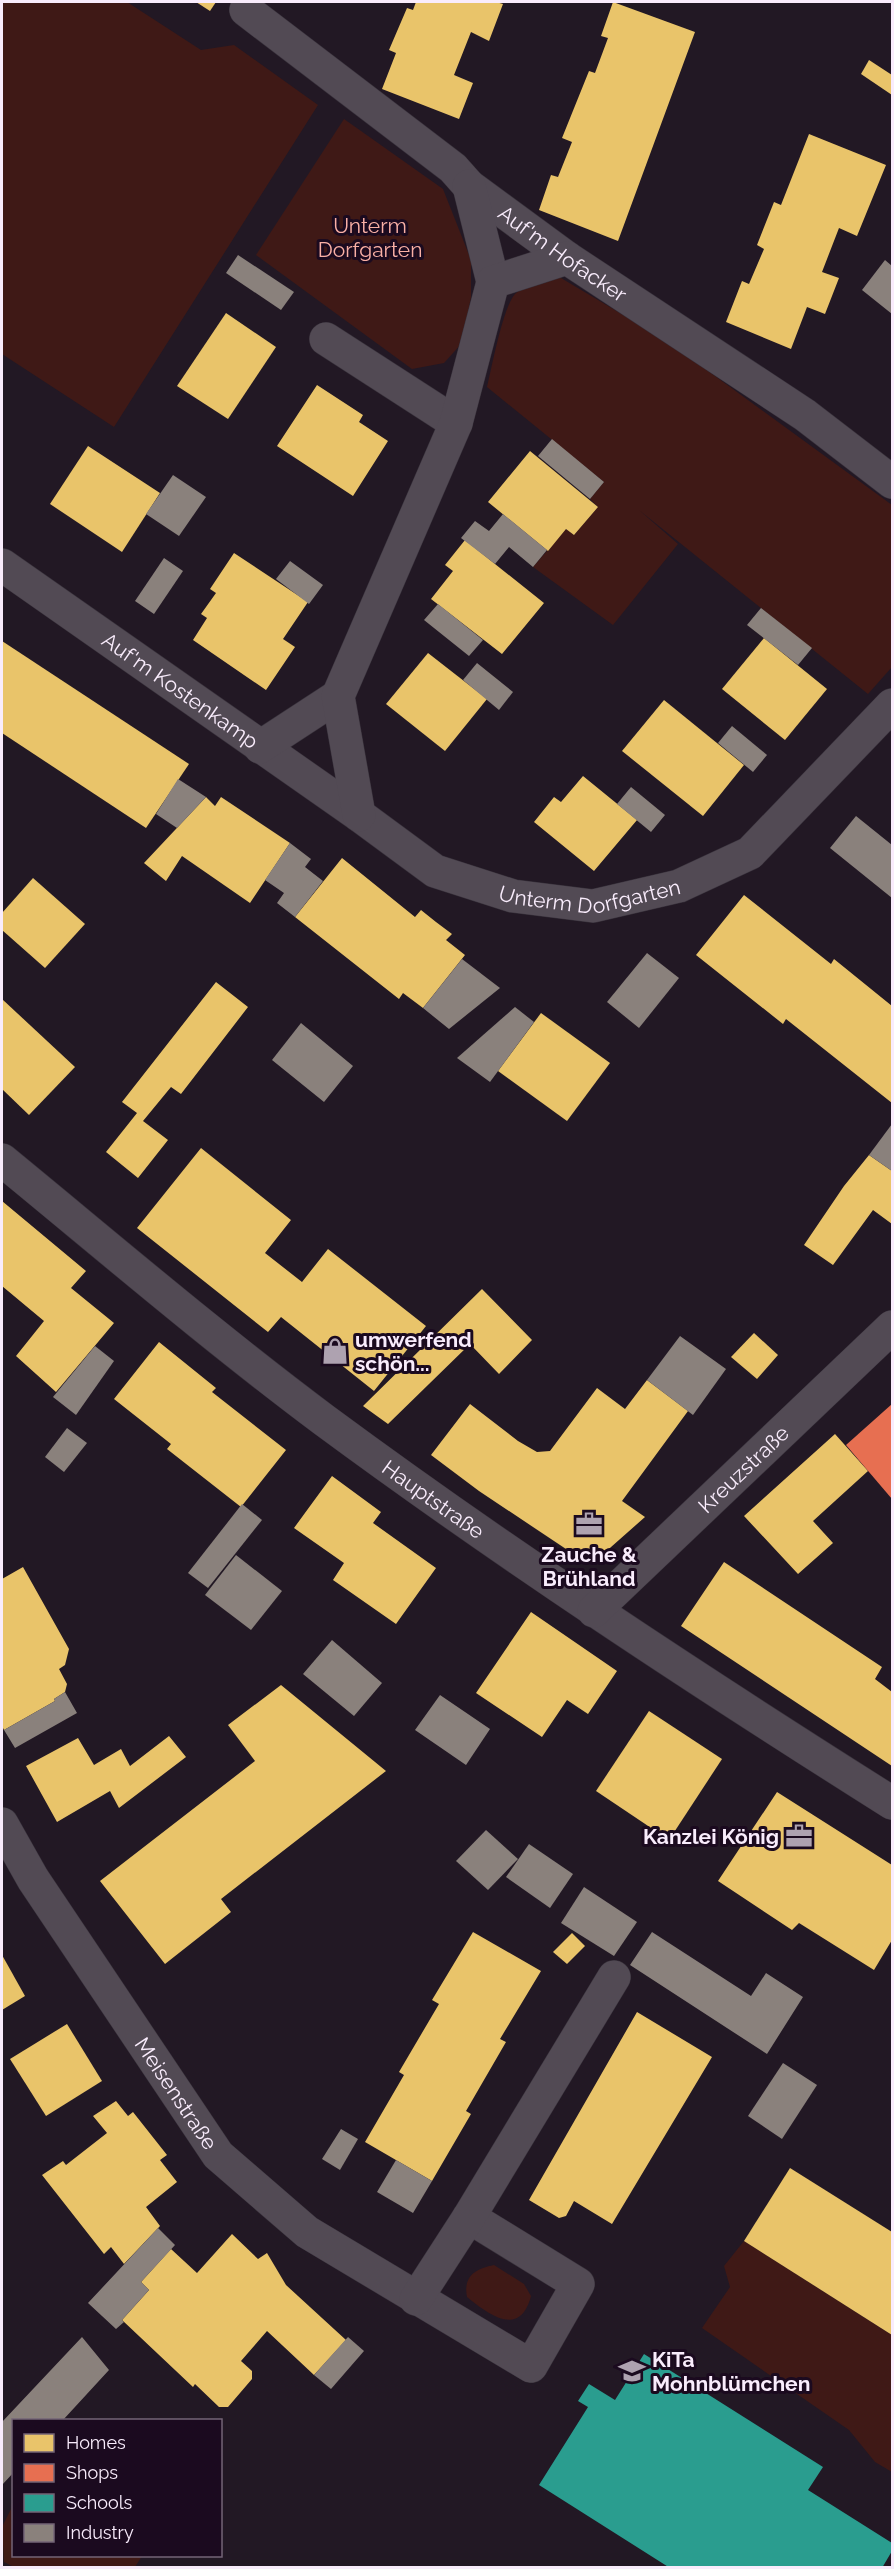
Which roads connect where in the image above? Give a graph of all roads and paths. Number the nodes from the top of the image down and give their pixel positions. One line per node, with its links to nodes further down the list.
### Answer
1 (246, 10): 2 (street, Auf'm Hofacker)
2 (469, 186): 3 (street, Auf'm Hofacker); 4 (street)
3 (567, 258): 4 (street); 7 (street, Auf'm Hofacker)
4 (493, 282): 6 (street)
5 (326, 339): 6 (street)
6 (456, 423): 9 (street)
7 (892, 482)
8 (2, 565): 11 (street, Auf'm Kostenkamp)
9 (338, 696): 11 (street); 12 (street)
10 (892, 705): 12 (street, Unterm Dorfgarten)
11 (260, 747): 12 (street, Auf'm Kostenkamp)
12 (359, 815)
13 (2, 1160): 15 (street, Hauptstraße)
14 (892, 1327): 15 (street, Kreuzstraße)
15 (594, 1611): 16 (street, Hauptstraße)
16 (892, 1803)
17 (2, 1824): 20 (street, Meisenstraße)
18 (614, 1977): 19 (street)
19 (469, 2217): 20 (street); 20 (street, Meisenstraße)
20 (416, 2299)

